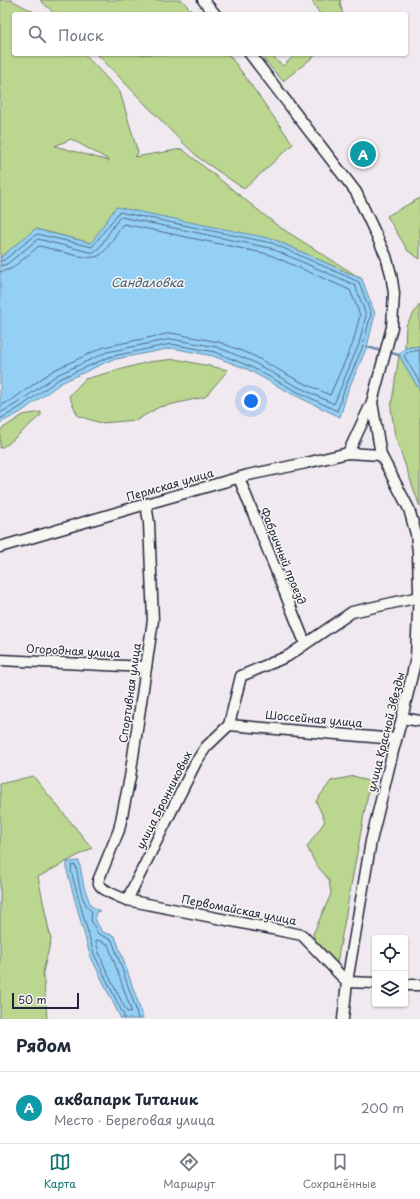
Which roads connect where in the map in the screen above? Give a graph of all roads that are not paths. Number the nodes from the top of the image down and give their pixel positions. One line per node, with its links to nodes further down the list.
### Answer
1 (202, 0): 2 (street)
2 (213, 12)
3 (252, 56): 4 (street)
4 (372, 402): 5 (street); 6 (street, улица Красной Звезды)
5 (348, 453): 6 (street, Пермская улица); 7 (street, Пермская улица)
6 (381, 454): 10 (street, улица Красной Звезды)
7 (239, 478): 8 (street, Пермская улица); 11 (street, Фабричный проезд)
8 (146, 504): 9 (street, Пермская улица); 13 (street, Спортивная улица)
9 (0, 547)
10 (419, 597): 11 (street); 14 (street, улица Красной Звезды)
11 (305, 643): 16 (street)
12 (0, 660): 13 (street, Огородная улица)
13 (146, 667): 18 (street, Спортивная улица)
14 (402, 718): 15 (street); 17 (street, улица Красной Звезды)
15 (420, 721)
16 (229, 724): 17 (street, Шоссейная улица); 19 (street, улица Бронниковых)
17 (396, 739): 20 (street, улица Красной Звезды)
18 (98, 880): 19 (street, Первомайская улица)
19 (127, 900): 20 (street, Первомайская улица)
20 (347, 982): 21 (street); 24 (street, улица Красной Звезды)
21 (372, 983)
22 (408, 985): 23 (street)
23 (420, 985)
24 (343, 1019)

